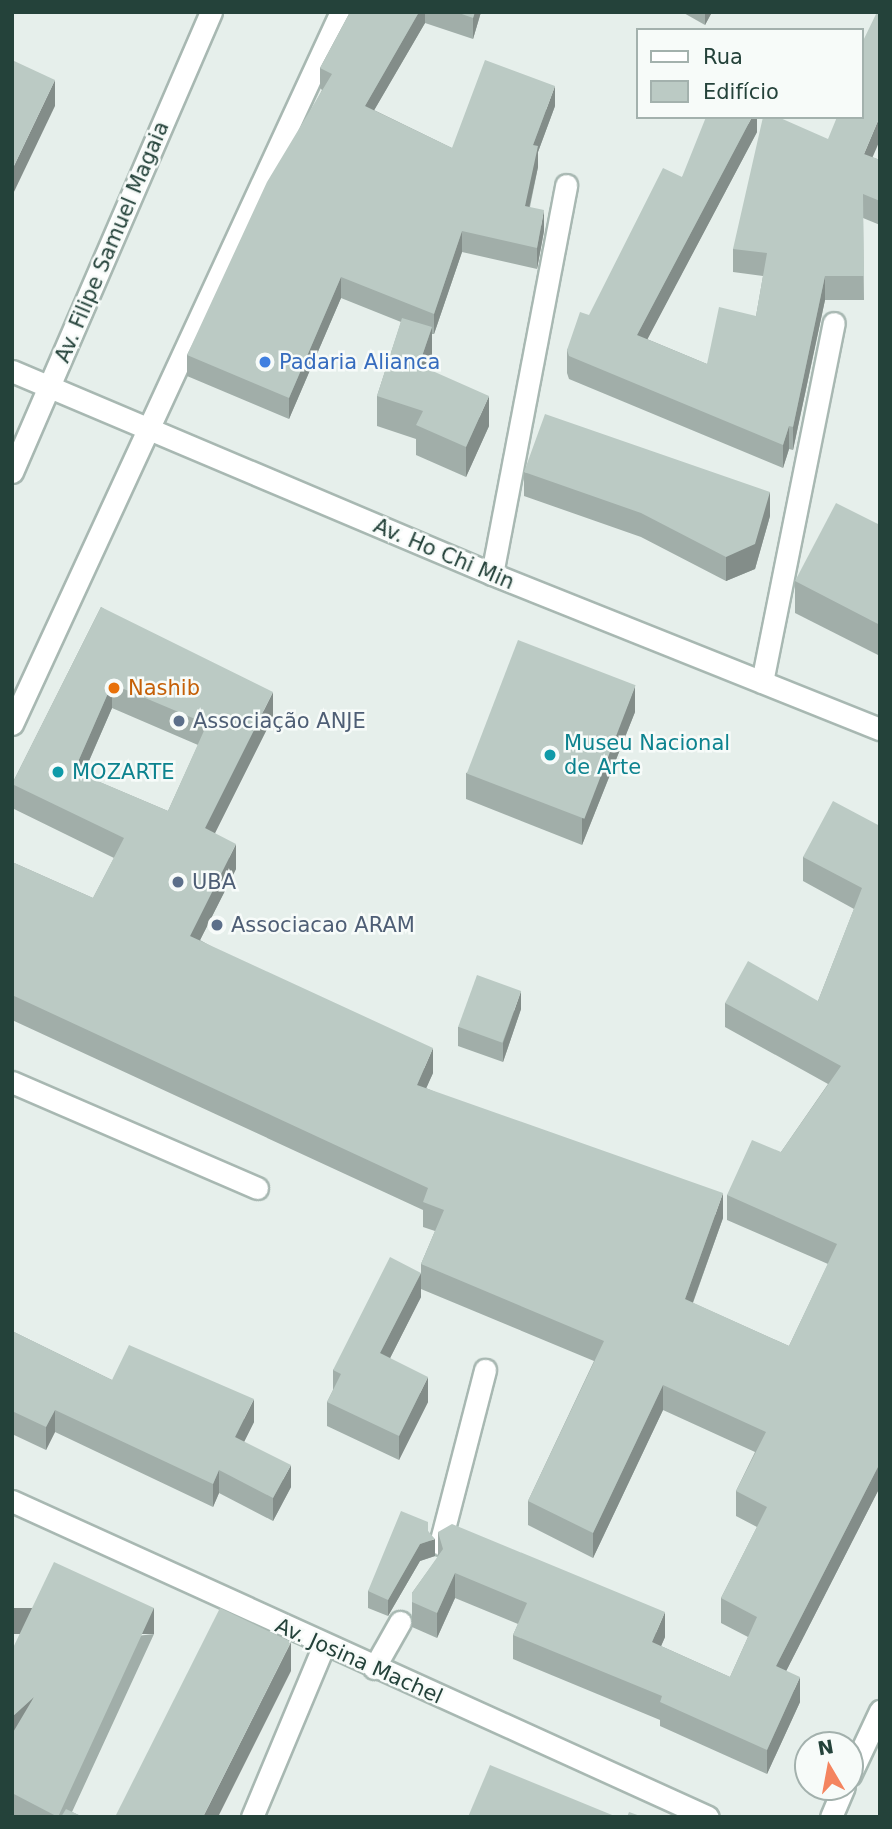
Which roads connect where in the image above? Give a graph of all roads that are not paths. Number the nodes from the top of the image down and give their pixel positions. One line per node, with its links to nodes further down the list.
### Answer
1 (211, 12): 6 (street, Av. Filipe Samuel Magaia)
2 (338, 16): 7 (street)
3 (566, 185): 9 (street)
4 (834, 323): 10 (street)
5 (12, 371): 6 (street, Av. Ho Chi Min)
6 (50, 388): 7 (street, Av. Ho Chi Min); 8 (street, Av. Filipe Samuel Magaia)
7 (150, 430): 9 (street, Av. Ho Chi Min); 11 (street)
8 (12, 472)
9 (492, 574): 10 (street, Av. Ho Chi Min)
10 (762, 682): 12 (street, Av. Ho Chi Min)
11 (12, 723)
12 (880, 729)
13 (12, 1082): 14 (street)
14 (257, 1188)
15 (485, 1370): 17 (street)
16 (12, 1500): 19 (street, Av. Josina Machel)
17 (440, 1544)
18 (400, 1622): 20 (street)
19 (324, 1645): 20 (street, Av. Josina Machel); 23 (street)
20 (374, 1668): 24 (street, Av. Josina Machel)
21 (880, 1711): 22 (street)
22 (864, 1745)
23 (252, 1817)
24 (708, 1817)

